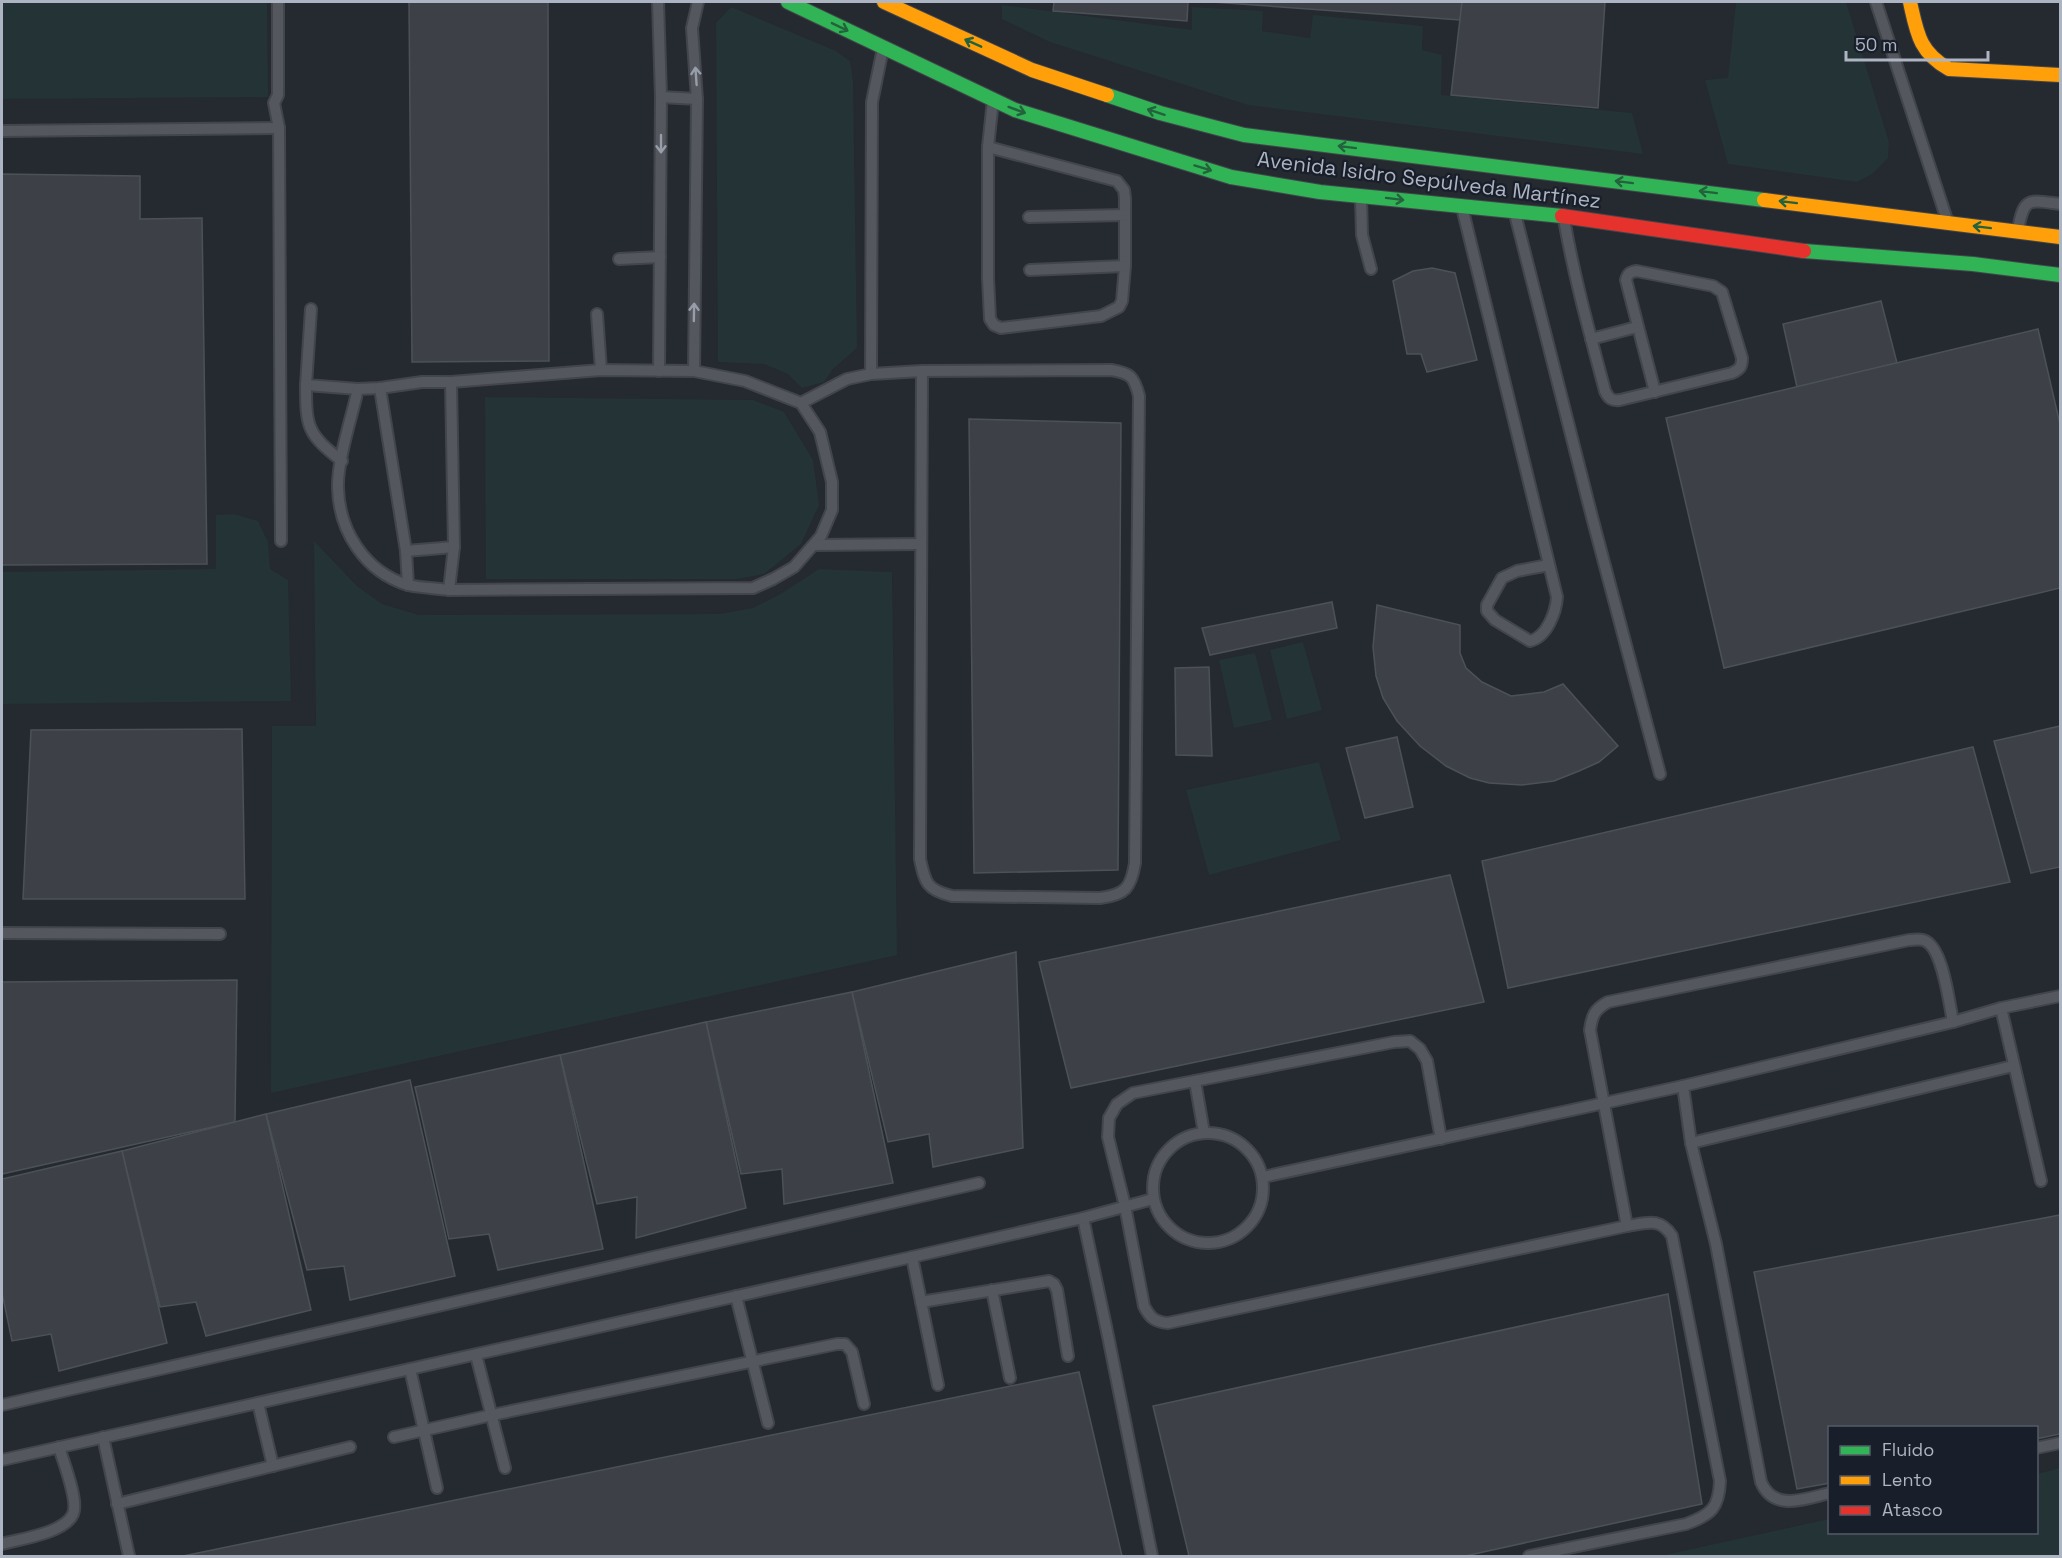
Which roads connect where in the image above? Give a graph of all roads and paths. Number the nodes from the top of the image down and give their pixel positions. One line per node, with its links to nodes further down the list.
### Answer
1 (278, 2): 13 (lane)
2 (658, 2): 10 (lane)
3 (698, 2): 11 (lane, one-way to 3)
4 (788, 2): 8 (main road, Avenida Isidro Sepúlveda Martínez, one-way to 8)
5 (884, 2): 16 (main road, Avenida Isidro Sepúlveda Martínez, one-way to 5)
6 (1876, 2): 25 (lane)
7 (1910, 2): 9 (main road)
8 (883, 48): 12 (main road, Avenida Isidro Sepúlveda Martínez); 42 (lane)
9 (2061, 75)
10 (661, 97): 11 (lane); 28 (lane, one-way to 28)
11 (697, 99): 41 (lane, one-way to 11)
12 (993, 100): 15 (lane); 17 (main road, Avenida Isidro Sepúlveda Martínez, one-way to 17)
13 (279, 128): 14 (lane); 50 (lane)
14 (2, 131)
15 (988, 147): 22 (lane); 30 (lane)
16 (1682, 189): 18 (main road); 25 (main road, Avenida Isidro Sepúlveda Martínez, one-way to 16)
17 (1361, 195): 20 (main road, Avenida Isidro Sepúlveda Martínez, one-way to 20); 31 (lane)
18 (1613, 195)
19 (2061, 204): 26 (lane)
20 (1462, 207): 21 (main road, Avenida Isidro Sepúlveda Martínez); 55 (lane)
21 (1515, 211): 23 (main road, Avenida Isidro Sepúlveda Martínez); 58 (lane)
22 (1125, 215): 24 (lane); 30 (lane)
23 (1564, 216): 33 (main road, Avenida Isidro Sepúlveda Martínez); 37 (lane)
24 (1029, 217)
25 (1948, 223): 26 (main road, Avenida Isidro Sepúlveda Martínez, one-way to 25)
26 (2018, 232): 27 (main road, Avenida Isidro Sepúlveda Martínez)
27 (2061, 237)
28 (660, 257): 29 (lane); 40 (lane)
29 (619, 259)
30 (1125, 266): 32 (lane)
31 (1371, 269)
32 (1030, 270)
33 (2061, 275)
34 (311, 309): 44 (lane)
35 (597, 314): 38 (lane)
36 (1637, 327): 37 (lane); 47 (lane); 47 (lane)
37 (1591, 339): 47 (lane)
38 (601, 370): 40 (lane); 43 (lane)
39 (922, 370): 42 (lane); 51 (lane); 51 (lane)
40 (659, 371): 41 (lane)
41 (694, 371): 48 (lane)
42 (871, 374): 48 (lane)
43 (451, 382): 45 (lane); 53 (lane)
44 (306, 385): 46 (lane); 49 (lane)
45 (380, 388): 46 (lane); 54 (lane)
46 (358, 389): 49 (lane)
47 (1655, 392)
48 (801, 403): 52 (lane)
49 (342, 461): 56 (lane)
50 (281, 541)
51 (921, 544): 52 (lane)
52 (814, 545): 57 (lane)
53 (454, 547): 54 (lane); 57 (lane)
54 (406, 551): 56 (lane)
55 (1549, 565): 55 (lane)
56 (408, 585): 57 (lane)
57 (449, 590)
58 (1660, 774)
59 (2, 933): 60 (lane)
60 (220, 934)
61 (2061, 996): 62 (lane)
62 (2001, 1008): 63 (lane); 64 (lane)
63 (1953, 1022): 66 (lane); 67 (lane)
64 (2013, 1066): 70 (lane); 72 (lane)
65 (1194, 1081): 68 (lane); 69 (lane); 75 (lane)
66 (1683, 1086): 67 (lane); 70 (lane)
67 (1603, 1103): 69 (lane); 77 (lane)
68 (1204, 1133): 71 (lane); 74 (lane)
69 (1441, 1139): 71 (lane)
70 (1691, 1143): 104 (lane)
71 (1263, 1177): 74 (lane)
72 (2041, 1180)
73 (979, 1183): 90 (lane)
74 (1153, 1199): 75 (lane)
75 (1125, 1206): 76 (lane); 77 (lane)
76 (1083, 1218): 78 (lane); 108 (lane)
77 (1627, 1226): 109 (lane)
78 (912, 1257): 80 (lane); 81 (lane)
79 (992, 1290): 81 (lane); 83 (lane); 86 (lane)
80 (736, 1296): 82 (lane); 84 (lane)
81 (921, 1302): 87 (lane)
82 (476, 1355): 85 (lane); 91 (lane)
83 (1068, 1356)
84 (753, 1362): 89 (lane); 91 (lane); 92 (lane)
85 (410, 1369): 88 (lane); 93 (lane)
86 (1010, 1378)
87 (938, 1385)
88 (258, 1403): 94 (lane); 101 (lane)
89 (864, 1404)
90 (2, 1405)
91 (492, 1415): 93 (lane); 102 (lane)
92 (768, 1423)
93 (425, 1430): 95 (lane); 103 (lane)
94 (103, 1437): 97 (lane); 105 (lane)
95 (394, 1437)
96 (2061, 1443): 99 (lane)
97 (59, 1447): 100 (lane); 106 (lane)
98 (350, 1447): 101 (lane)
99 (2038, 1448)
100 (2, 1460)
101 (273, 1466): 105 (lane)
102 (505, 1468)
103 (437, 1488)
104 (1828, 1493)
105 (117, 1504): 107 (lane)
106 (2, 1544)
107 (129, 1557)
108 (1152, 1557)
109 (1529, 1557)

